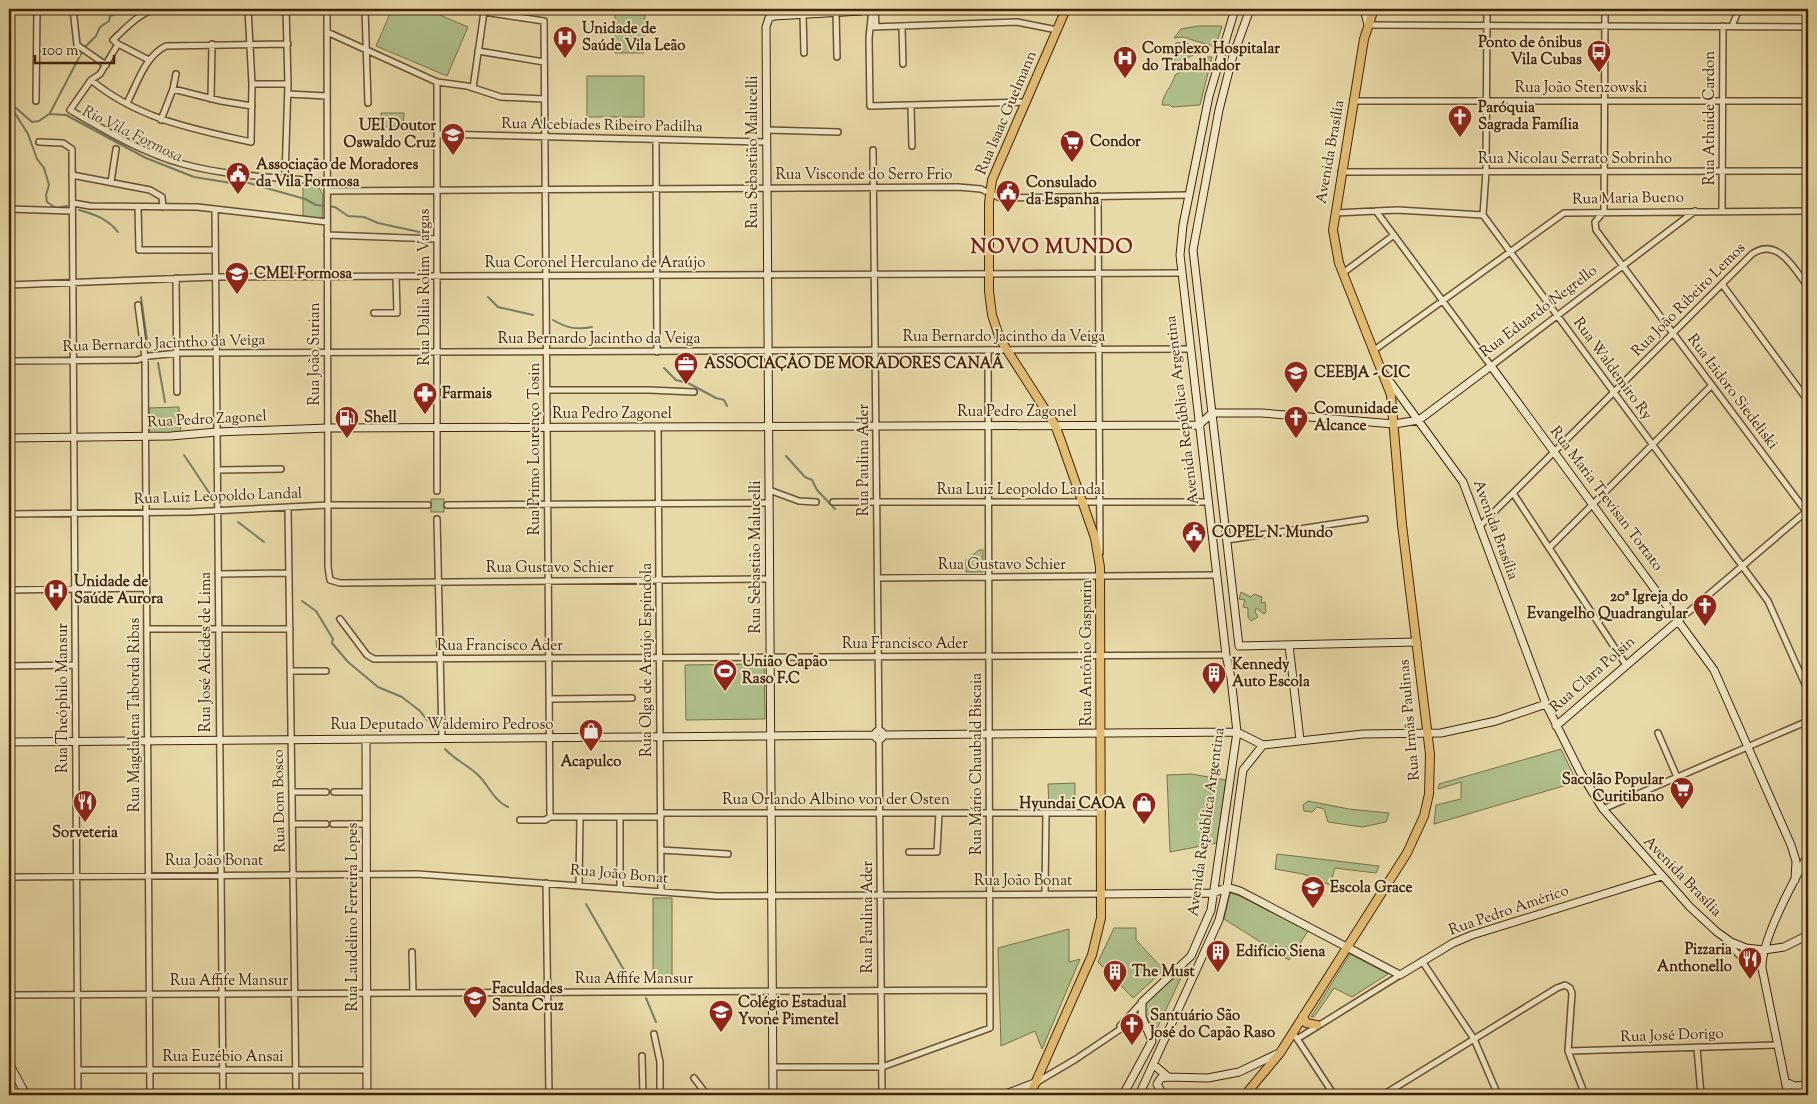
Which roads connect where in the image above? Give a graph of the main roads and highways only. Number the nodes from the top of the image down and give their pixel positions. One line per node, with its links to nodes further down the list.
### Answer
1 (1066, 9): 4 (main road, Rua Isaac Guelmann)
2 (1374, 9): 3 (main road, Avenida Brasília)
3 (1384, 375): 5 (main road, Rua Irmãs Paulinas)
4 (1100, 567): 7 (main road, Rua Antônio Gasparin)
5 (1303, 1016): 6 (main road); 8 (main road, Rua Irmãs Paulinas)
6 (1317, 1025)
7 (1030, 1095)
8 (1245, 1095)

